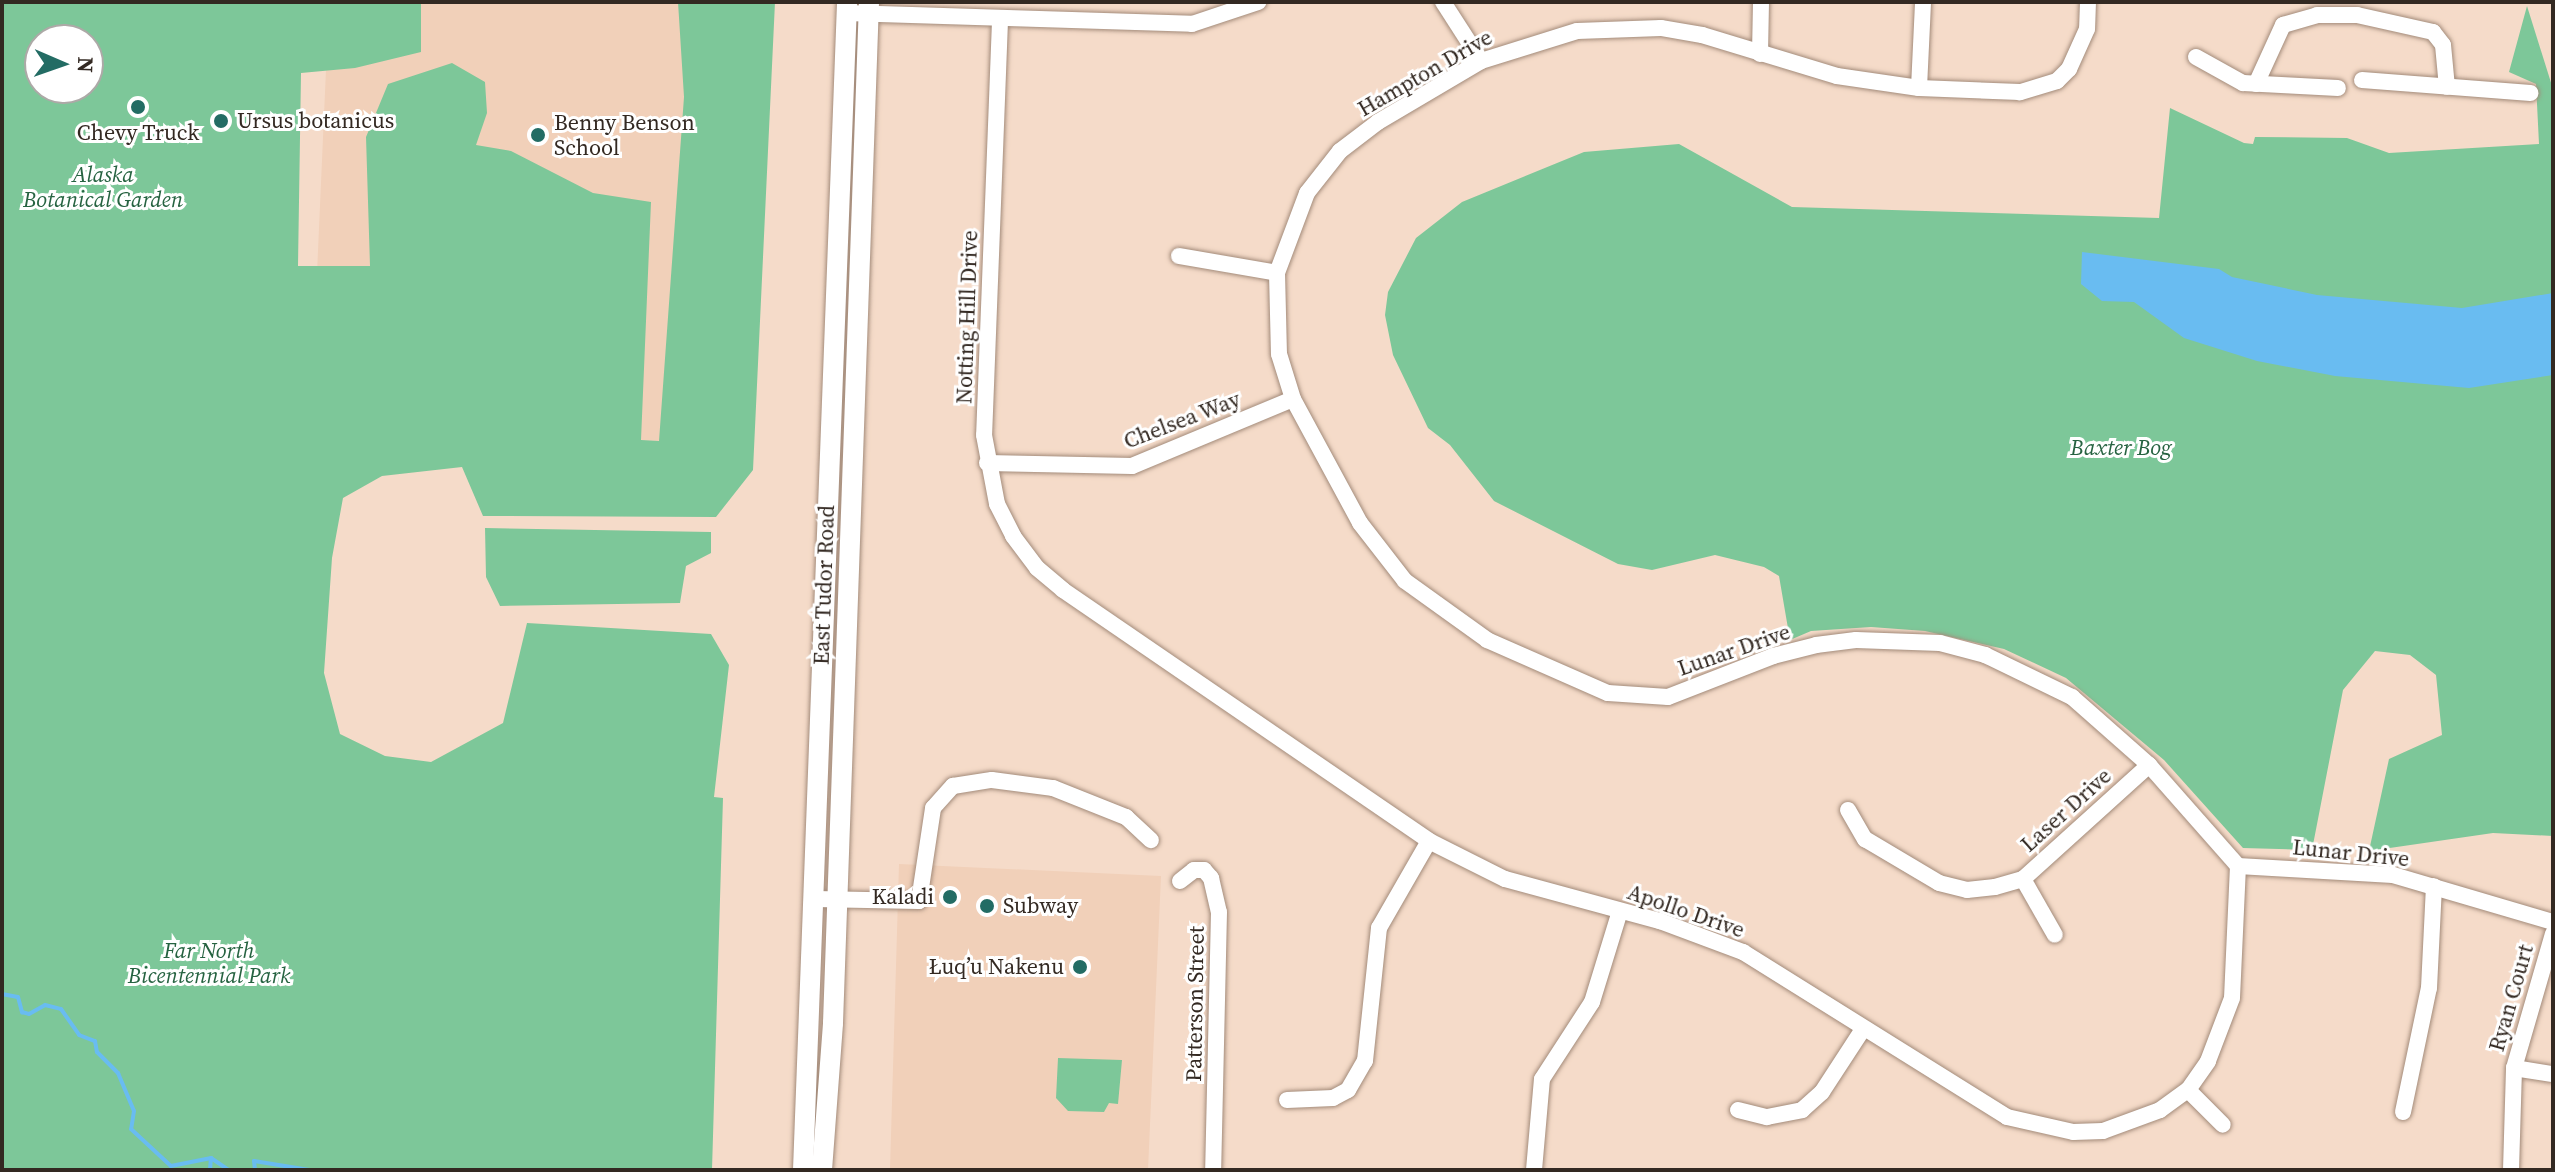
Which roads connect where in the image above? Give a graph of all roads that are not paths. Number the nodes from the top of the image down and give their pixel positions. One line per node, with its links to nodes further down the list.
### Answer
1 (1258, 2): 9 (street)
2 (1443, 2): 12 (street)
3 (1761, 2): 10 (street)
4 (1923, 2): 16 (street)
5 (2088, 2): 16 (street, Hampton Drive)
6 (847, 8): 7 (street); 32 (main road, East Tudor Road)
7 (869, 8): 9 (street); 33 (main road, East Tudor Road)
8 (2357, 9): 14 (street); 15 (street)
9 (1000, 21): 22 (street, Notting Hill Drive)
10 (1760, 54): 12 (street, Hampton Drive); 16 (street, Hampton Drive)
11 (2196, 57): 14 (street)
12 (1481, 61): 20 (street, Hampton Drive)
13 (2362, 80): 15 (street)
14 (2256, 84): 17 (street)
15 (2447, 87): 18 (street)
16 (1919, 88)
17 (2338, 88)
18 (2531, 93)
19 (1179, 256): 20 (street)
20 (1277, 273): 21 (street, Lunar Drive)
21 (1293, 399): 22 (street, Chelsea Way); 24 (street, Lunar Drive)
22 (987, 463): 23 (street, Notting Hill Drive)
23 (1063, 590): 27 (street, Apollo Drive)
24 (2149, 765): 28 (street, Lunar Drive); 29 (street, Laser Drive)
25 (1848, 810): 29 (street, Laser Drive)
26 (1151, 840): 33 (street)
27 (1429, 841): 34 (street, Apollo Drive); 42 (street)
28 (2238, 866): 31 (street, Lunar Drive); 41 (street, Apollo Drive)
29 (2023, 879): 37 (street)
30 (1180, 881): 48 (street, Patterson Street)
31 (2434, 886): 35 (street, Lunar Drive); 44 (street)
32 (815, 899): 33 (street); 46 (main road, East Tudor Road)
33 (837, 900): 47 (main road, East Tudor Road)
34 (1620, 911): 38 (street, Apollo Drive); 49 (street)
35 (2553, 922)
36 (2553, 934): 39 (street, Ryan Court)
37 (2055, 935)
38 (1863, 1029): 41 (street, Apollo Drive); 43 (street)
39 (2514, 1068): 40 (street); 50 (street, Ryan Court)
40 (2553, 1074)
41 (2188, 1090): 45 (street)
42 (1287, 1100)
43 (1738, 1110)
44 (2403, 1112)
45 (2223, 1125)
46 (803, 1170)
47 (822, 1170)
48 (1213, 1170)
49 (1534, 1170)
50 (2511, 1170)

